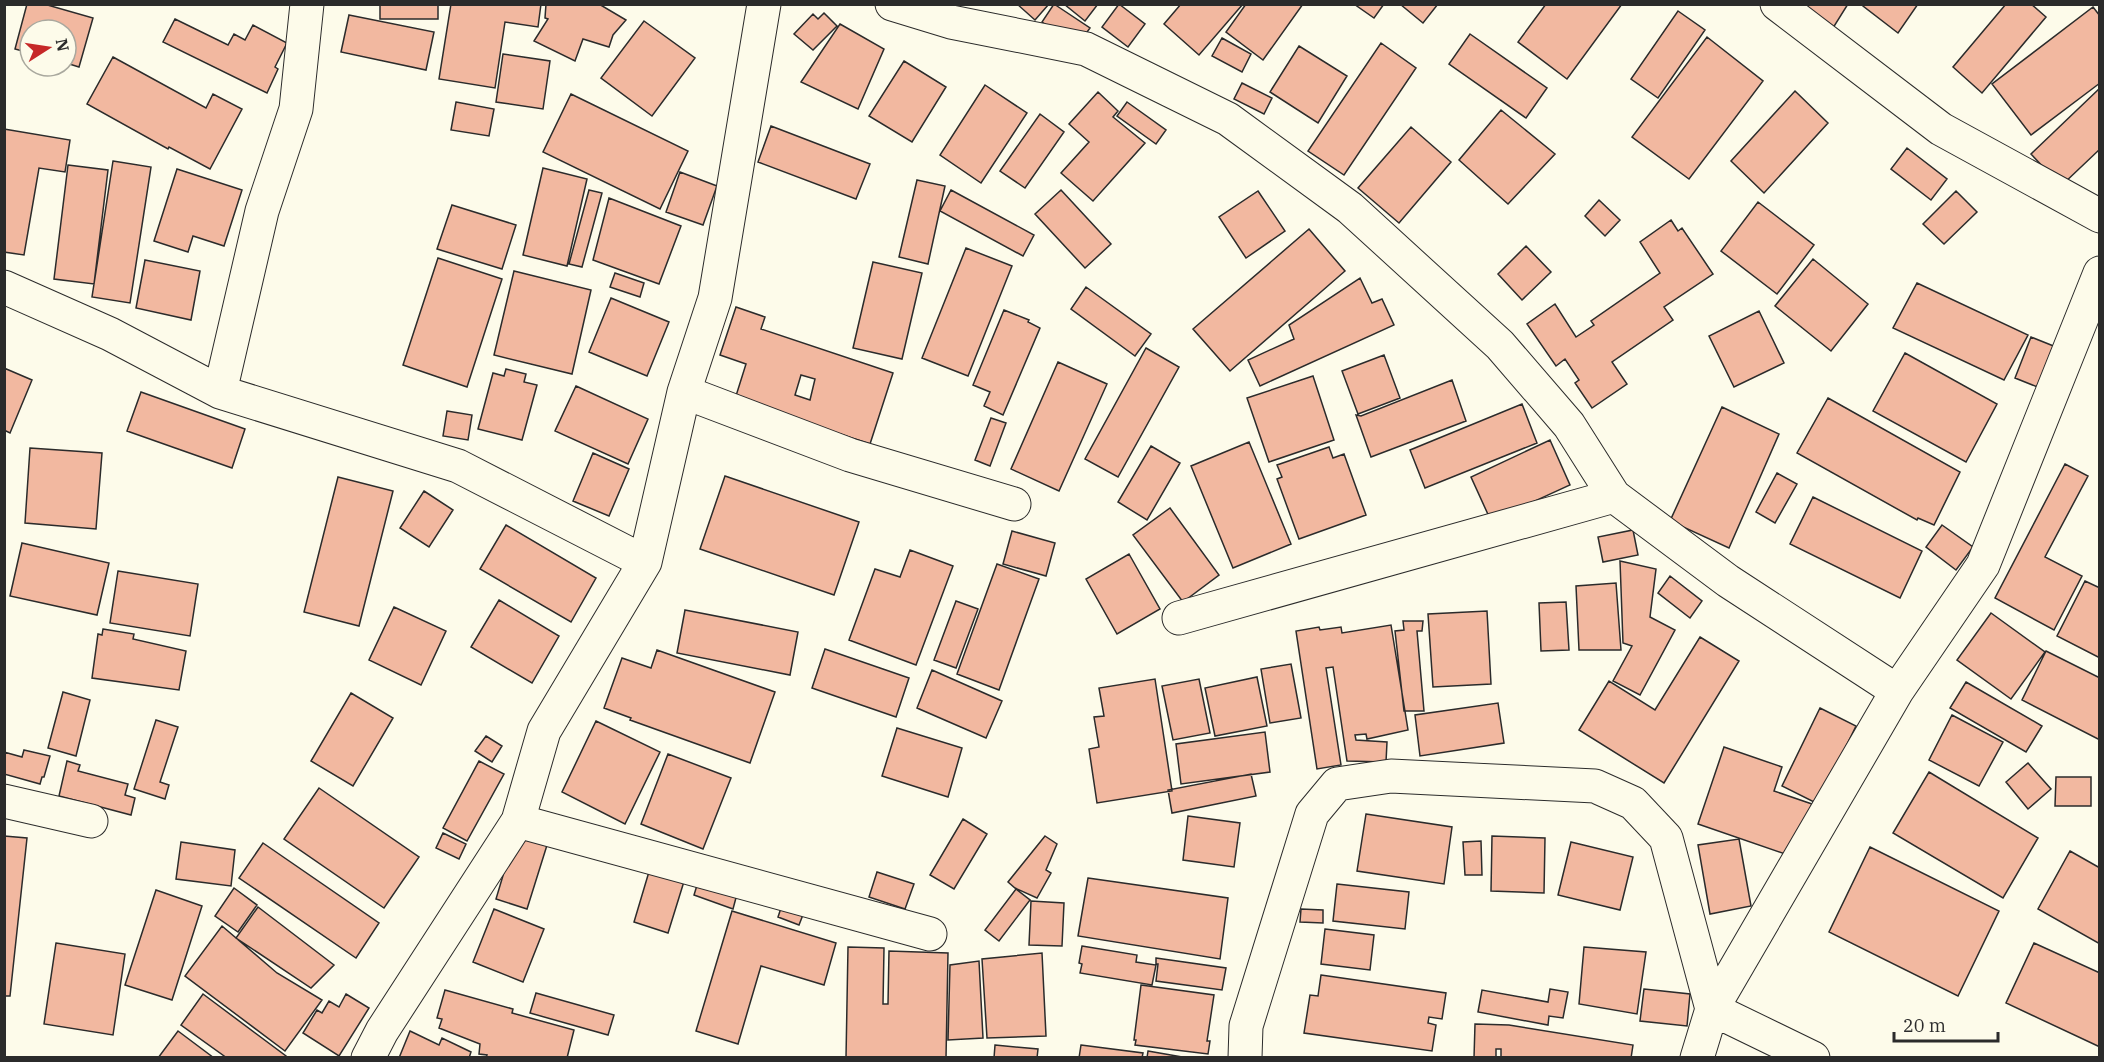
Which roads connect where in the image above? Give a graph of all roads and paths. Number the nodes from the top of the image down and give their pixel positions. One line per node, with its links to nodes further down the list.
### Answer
1 (307, 4): 8 (street)
2 (764, 4): 9 (street)
3 (892, 4): 10 (street)
4 (1777, 4): 5 (street)
5 (2100, 216)
6 (2100, 273): 14 (street)
7 (4, 287): 8 (street)
8 (220, 392): 12 (street)
9 (684, 392): 11 (street); 12 (street)
10 (1614, 496): 13 (street); 14 (street)
11 (1014, 504)
12 (645, 562): 17 (street)
13 (1179, 618)
14 (1897, 691): 19 (street)
15 (4, 801): 16 (street)
16 (91, 821)
17 (518, 821): 18 (street); 20 (street)
18 (930, 934)
19 (1712, 1009): 21 (street); 22 (street); 23 (street)
20 (368, 1058)
21 (1245, 1058)
22 (1697, 1058)
23 (1813, 1058)

